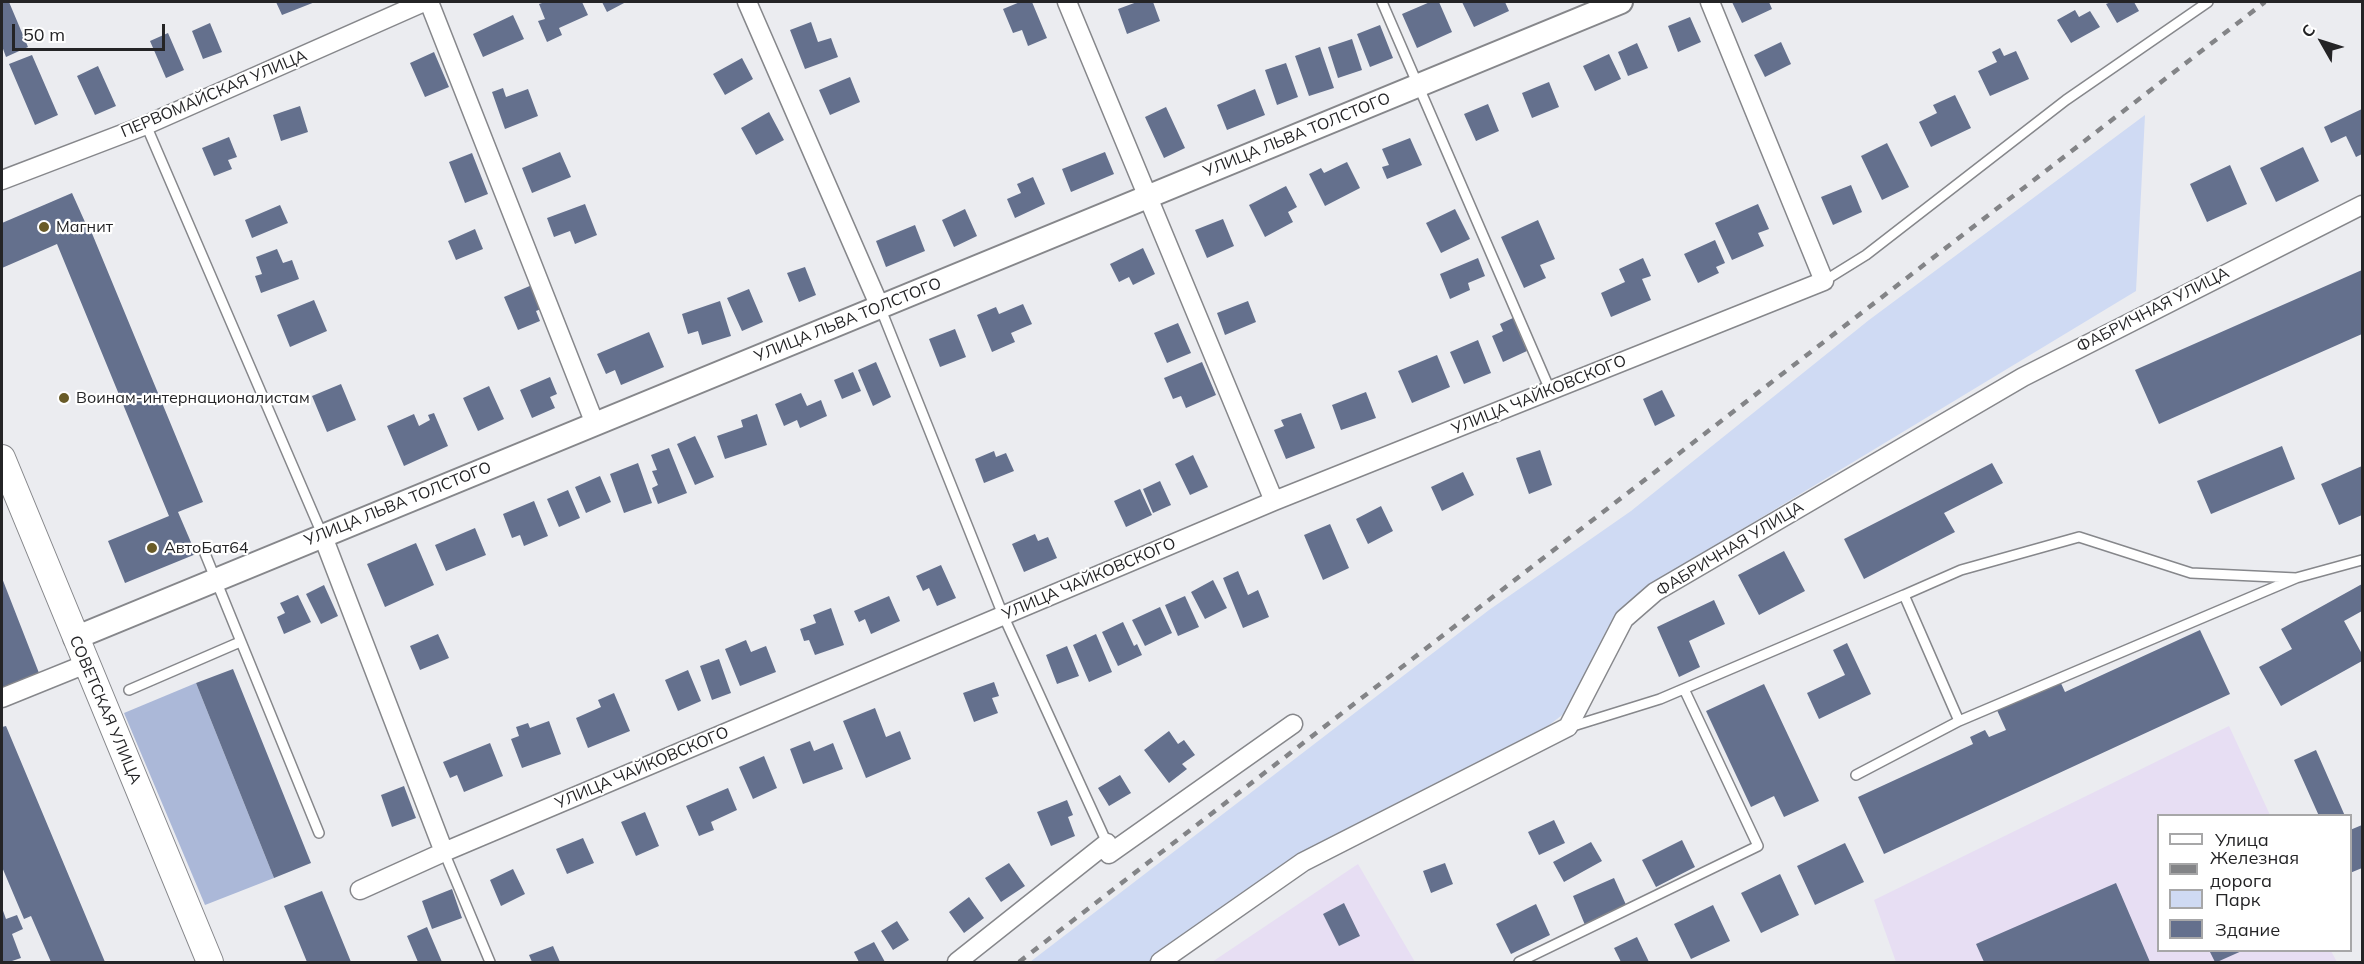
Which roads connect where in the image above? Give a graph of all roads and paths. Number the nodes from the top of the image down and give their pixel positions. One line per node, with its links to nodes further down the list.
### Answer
1 (424, 2): 10 (street, ПЕРВОМАЙСКАЯ УЛИЦА)
2 (429, 2): 17 (street)
3 (747, 2): 15 (street)
4 (1067, 2): 12 (street)
5 (1382, 2): 9 (lane)
6 (1621, 2): 9 (street, УЛИЦА ЛЬВА ТОЛСТОГО)
7 (1710, 2): 14 (street)
8 (2208, 2): 14 (lane)
9 (1417, 86): 12 (street, УЛИЦА ЛЬВА ТОЛСТОГО); 16 (lane)
10 (146, 125): 11 (street, ПЕРВОМАЙСКАЯ УЛИЦА); 20 (lane)
11 (2, 180)
12 (1148, 195): 15 (street, УЛИЦА ЛЬВА ТОЛСТОГО); 19 (street)
13 (2362, 205): 35 (street, ФАБРИЧНАЯ УЛИЦА)
14 (1824, 282): 16 (street, УЛИЦА ЧАЙКОВСКОГО)
15 (880, 307): 17 (street, УЛИЦА ЛЬВА ТОЛСТОГО); 26 (lane)
16 (1550, 390): 19 (street, УЛИЦА ЧАЙКОВСКОГО)
17 (595, 424): 20 (street, УЛИЦА ЛЬВА ТОЛСТОГО)
18 (2, 458): 27 (main road, СОВЕТСКАЯ УЛИЦА)
19 (1275, 501): 26 (street, УЛИЦА ЧАЙКОВСКОГО)
20 (322, 534): 24 (street, УЛИЦА ЛЬВА ТОЛСТОГО); 39 (street)
21 (204, 551): 24 (lane)
22 (2362, 560): 23 (lane)
23 (2296, 578): 25 (lane); 33 (lane)
24 (215, 580): 27 (street, УЛИЦА ЛЬВА ТОЛСТОГО); 28 (lane)
25 (1904, 595): 30 (lane); 33 (lane)
26 (1003, 615): 38 (lane); 39 (street, УЛИЦА ЧАЙКОВСКОГО)
27 (75, 638): 29 (main road, СОВЕТСКАЯ УЛИЦА)
28 (240, 642): 31 (lane); 37 (lane)
29 (86, 664): 32 (street); 41 (main road, СОВЕТСКАЯ УЛИЦА)
30 (1684, 689): 35 (lane); 45 (lane)
31 (129, 690)
32 (2, 698)
33 (1959, 721): 36 (lane)
34 (1293, 724): 38 (street)
35 (1568, 727): 44 (street)
36 (1856, 775)
37 (319, 833)
38 (1107, 843): 43 (street)
39 (444, 852): 40 (street, УЛИЦА ЧАЙКОВСКОГО); 42 (lane)
40 (360, 890)
41 (210, 963)
42 (490, 963)
43 (957, 963)
44 (1160, 963)
45 (1519, 963)

